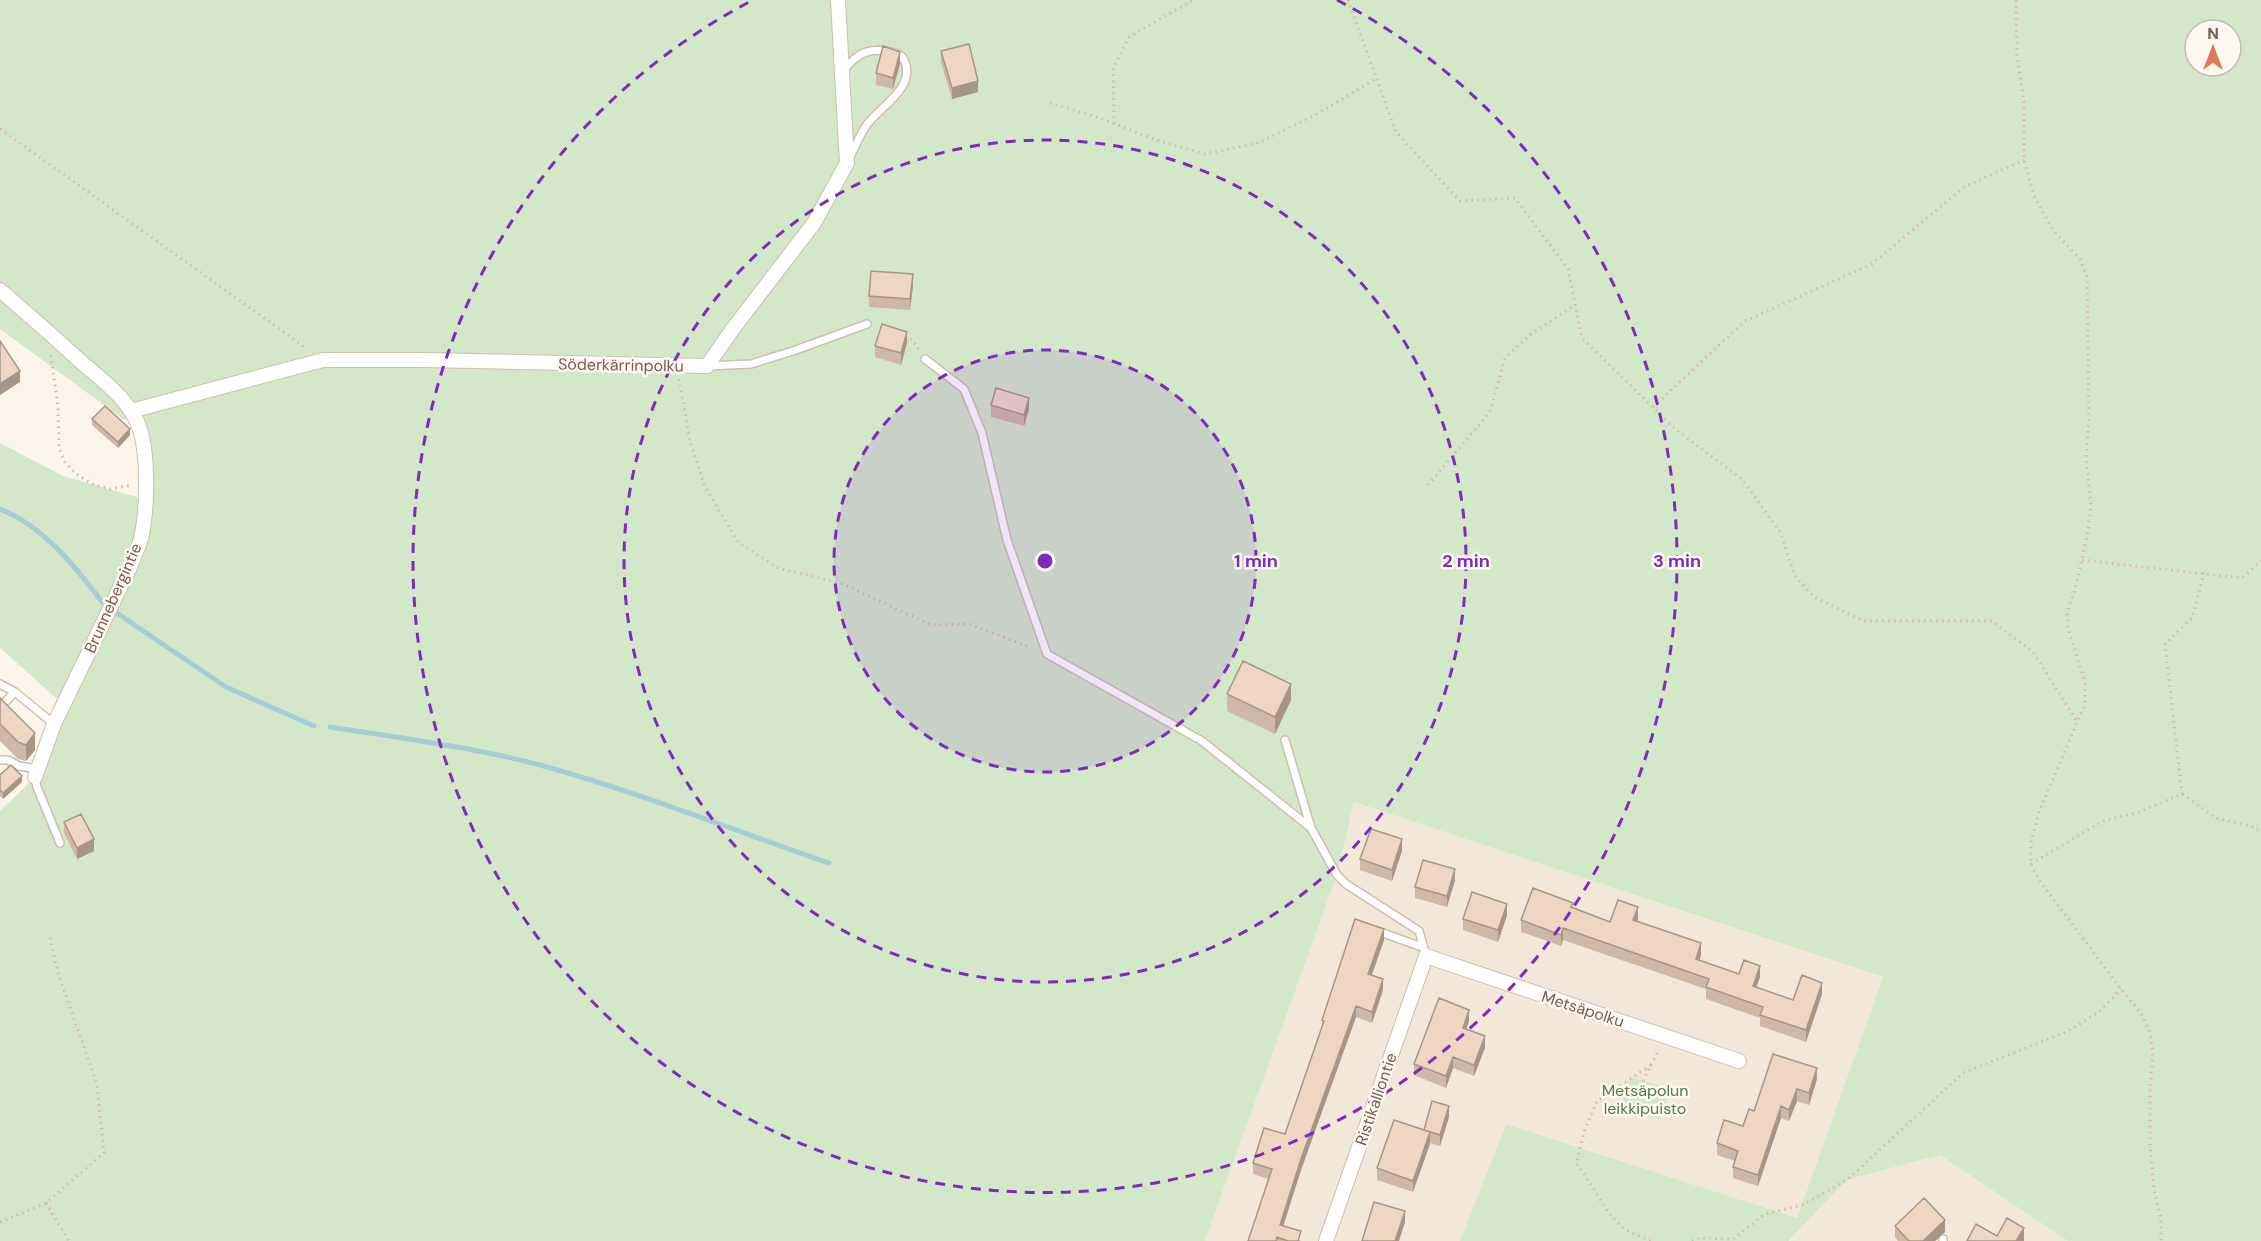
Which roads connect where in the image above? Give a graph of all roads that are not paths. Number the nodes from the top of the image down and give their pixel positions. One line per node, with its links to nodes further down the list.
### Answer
1 (837, 0): 2 (street)
2 (842, 74): 3 (street); 3 (lane)
3 (847, 163): 7 (street, Söderkärrinpolku)
4 (0, 290): 8 (street, Brunnebergintie)
5 (867, 324): 7 (lane)
6 (925, 359): 16 (lane)
7 (707, 366): 8 (street, Söderkärrinpolku)
8 (131, 411): 12 (street, Brunnebergintie)
9 (0, 684): 10 (lane)
10 (15, 692): 11 (lane); 12 (lane)
11 (0, 704)
12 (54, 724): 15 (street, Brunnebergintie)
13 (1285, 740): 16 (lane)
14 (0, 760): 15 (lane)
15 (36, 773): 17 (lane)
16 (1311, 828): 19 (lane)
17 (60, 843)
18 (1380, 932): 19 (lane)
19 (1424, 951): 20 (street, Metsäpolku); 21 (street, Ristikalliontie)
20 (1739, 1061)
21 (1326, 1241)

